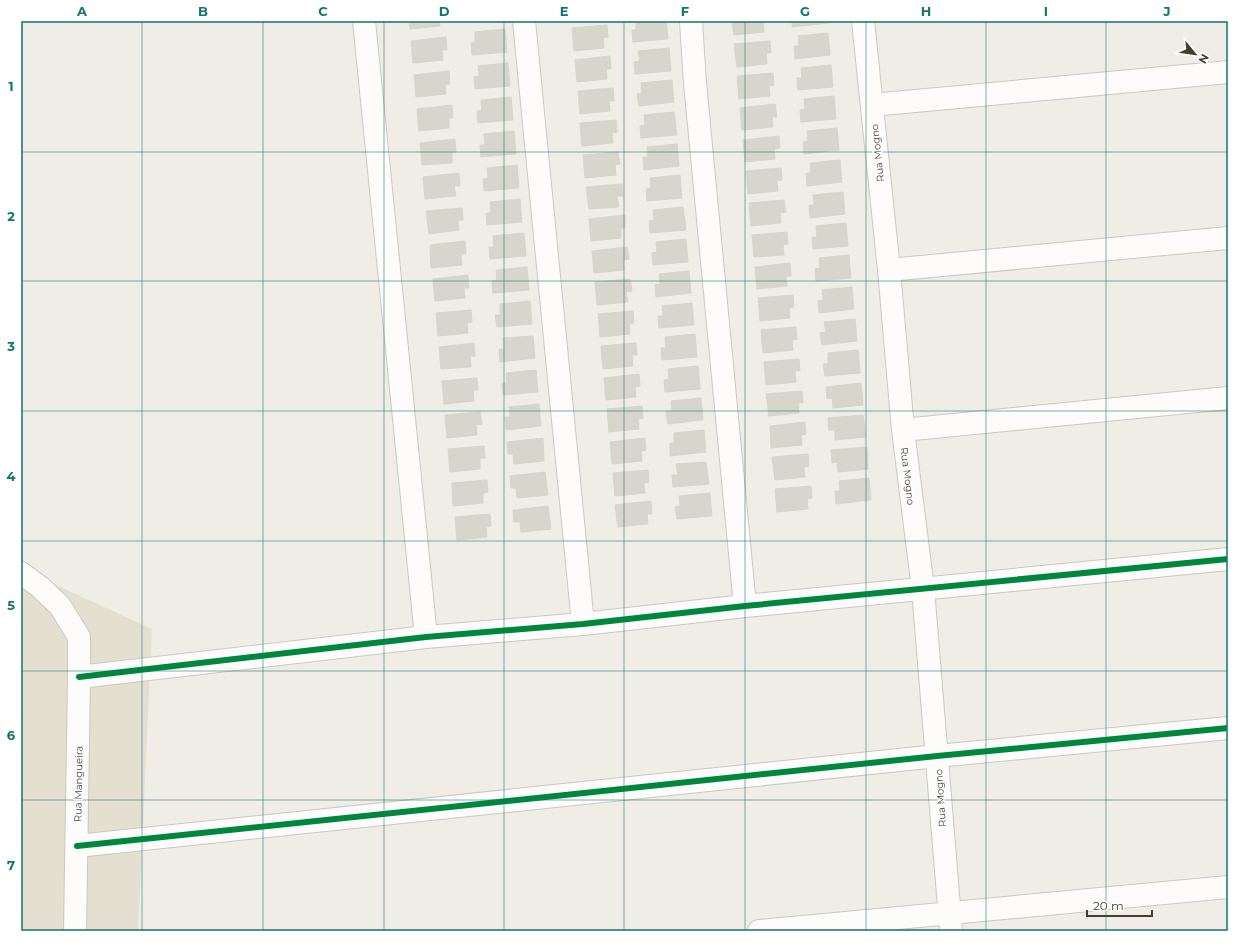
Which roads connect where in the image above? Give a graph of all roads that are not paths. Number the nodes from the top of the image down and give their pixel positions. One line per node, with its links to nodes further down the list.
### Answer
1 (364, 21): 16 (street)
2 (524, 21): 15 (street)
3 (691, 21): 14 (street)
4 (863, 21): 6 (street, Rua Mogno)
5 (1228, 72): 6 (street)
6 (872, 105): 8 (street, Rua Mogno)
7 (1228, 238): 8 (street)
8 (889, 270): 10 (street, Rua Mogno)
9 (1228, 398): 10 (street)
10 (903, 430): 13 (street, Rua Mogno)
11 (1228, 559): 13 (street)
12 (21, 573): 17 (street, Rua Mangueira)
13 (923, 589): 14 (street); 19 (street, Rua Mogno)
14 (745, 606): 15 (street)
15 (583, 624): 16 (street)
16 (426, 637): 17 (street)
17 (79, 677): 20 (street, Rua Mangueira)
18 (1228, 728): 19 (street)
19 (937, 756): 20 (street); 22 (street, Rua Mogno)
20 (77, 846): 23 (street, Rua Mangueira)
21 (1228, 887): 22 (street)
22 (950, 922): 24 (street)
23 (76, 931)
24 (759, 931)

